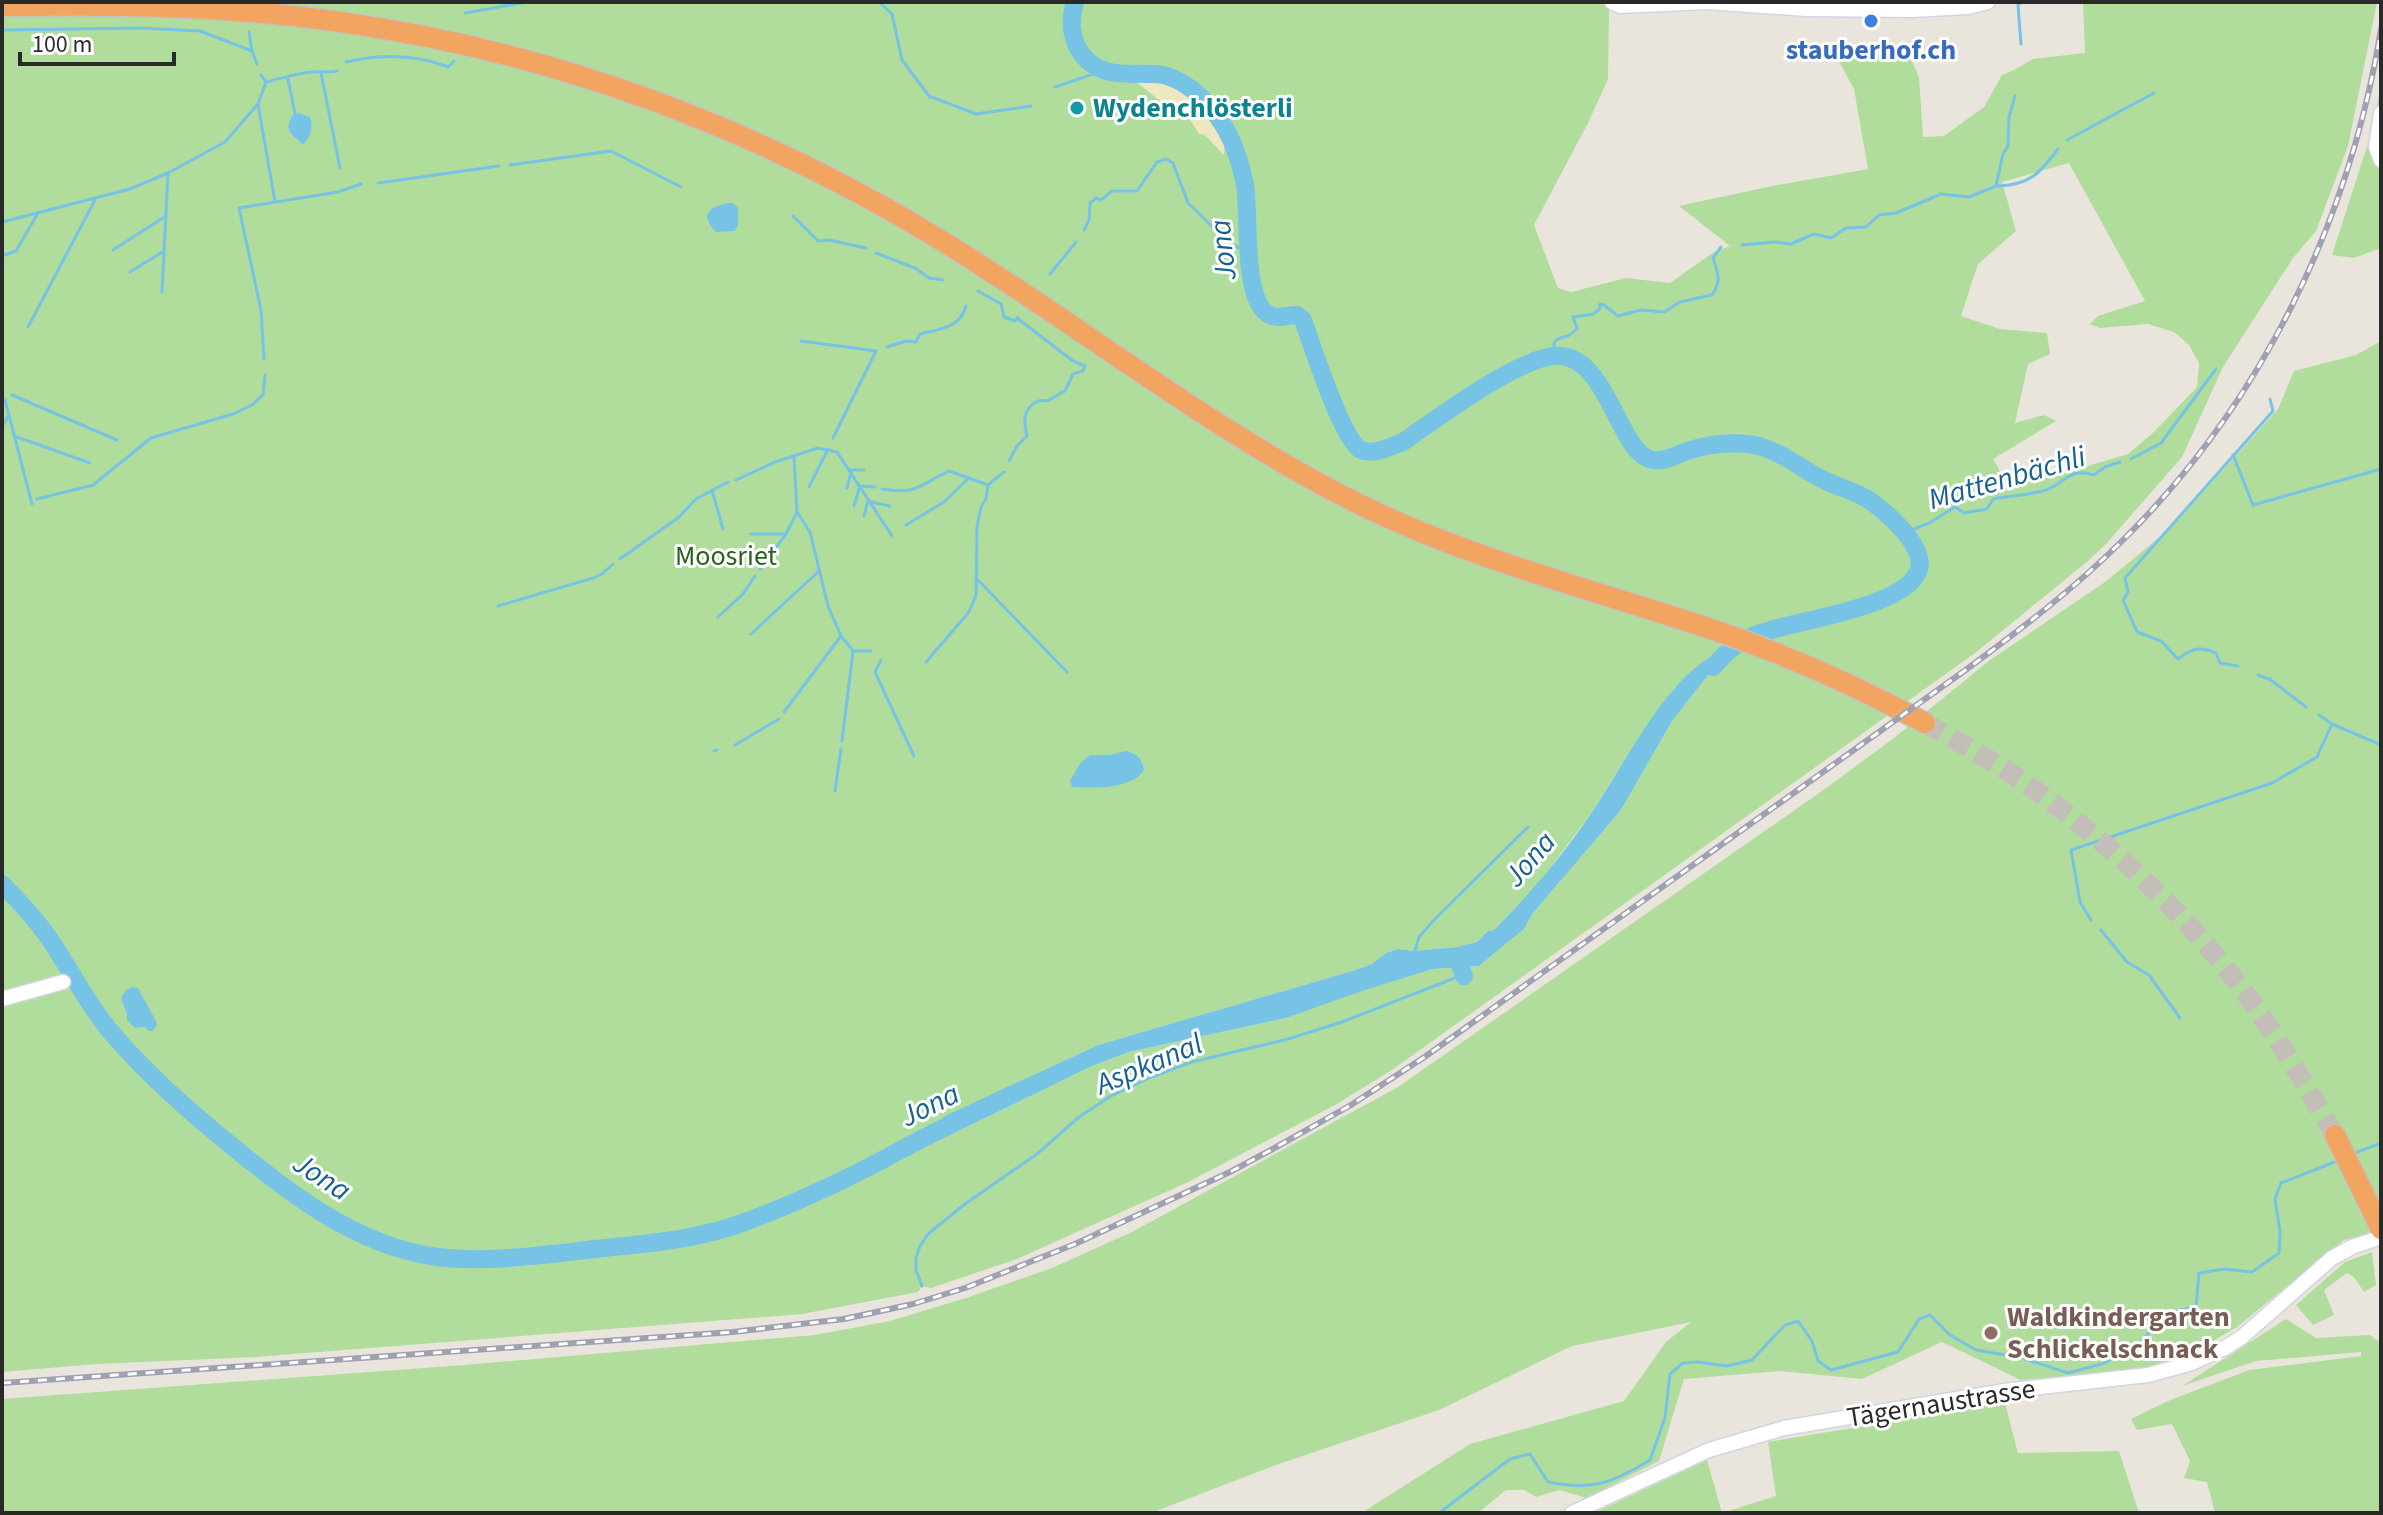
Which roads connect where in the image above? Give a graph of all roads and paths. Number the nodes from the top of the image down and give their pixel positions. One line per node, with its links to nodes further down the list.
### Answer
1 (1612, 2): 2 (street)
2 (1988, 2)
3 (2, 6): 6 (highway)
4 (2381, 113): 5 (street)
5 (2381, 160)
6 (1925, 723)
7 (63, 982): 8 (street)
8 (2, 999)
9 (2342, 1150): 10 (highway)
10 (2378, 1235): 11 (street, Tägernaustrasse)
11 (1572, 1513)

